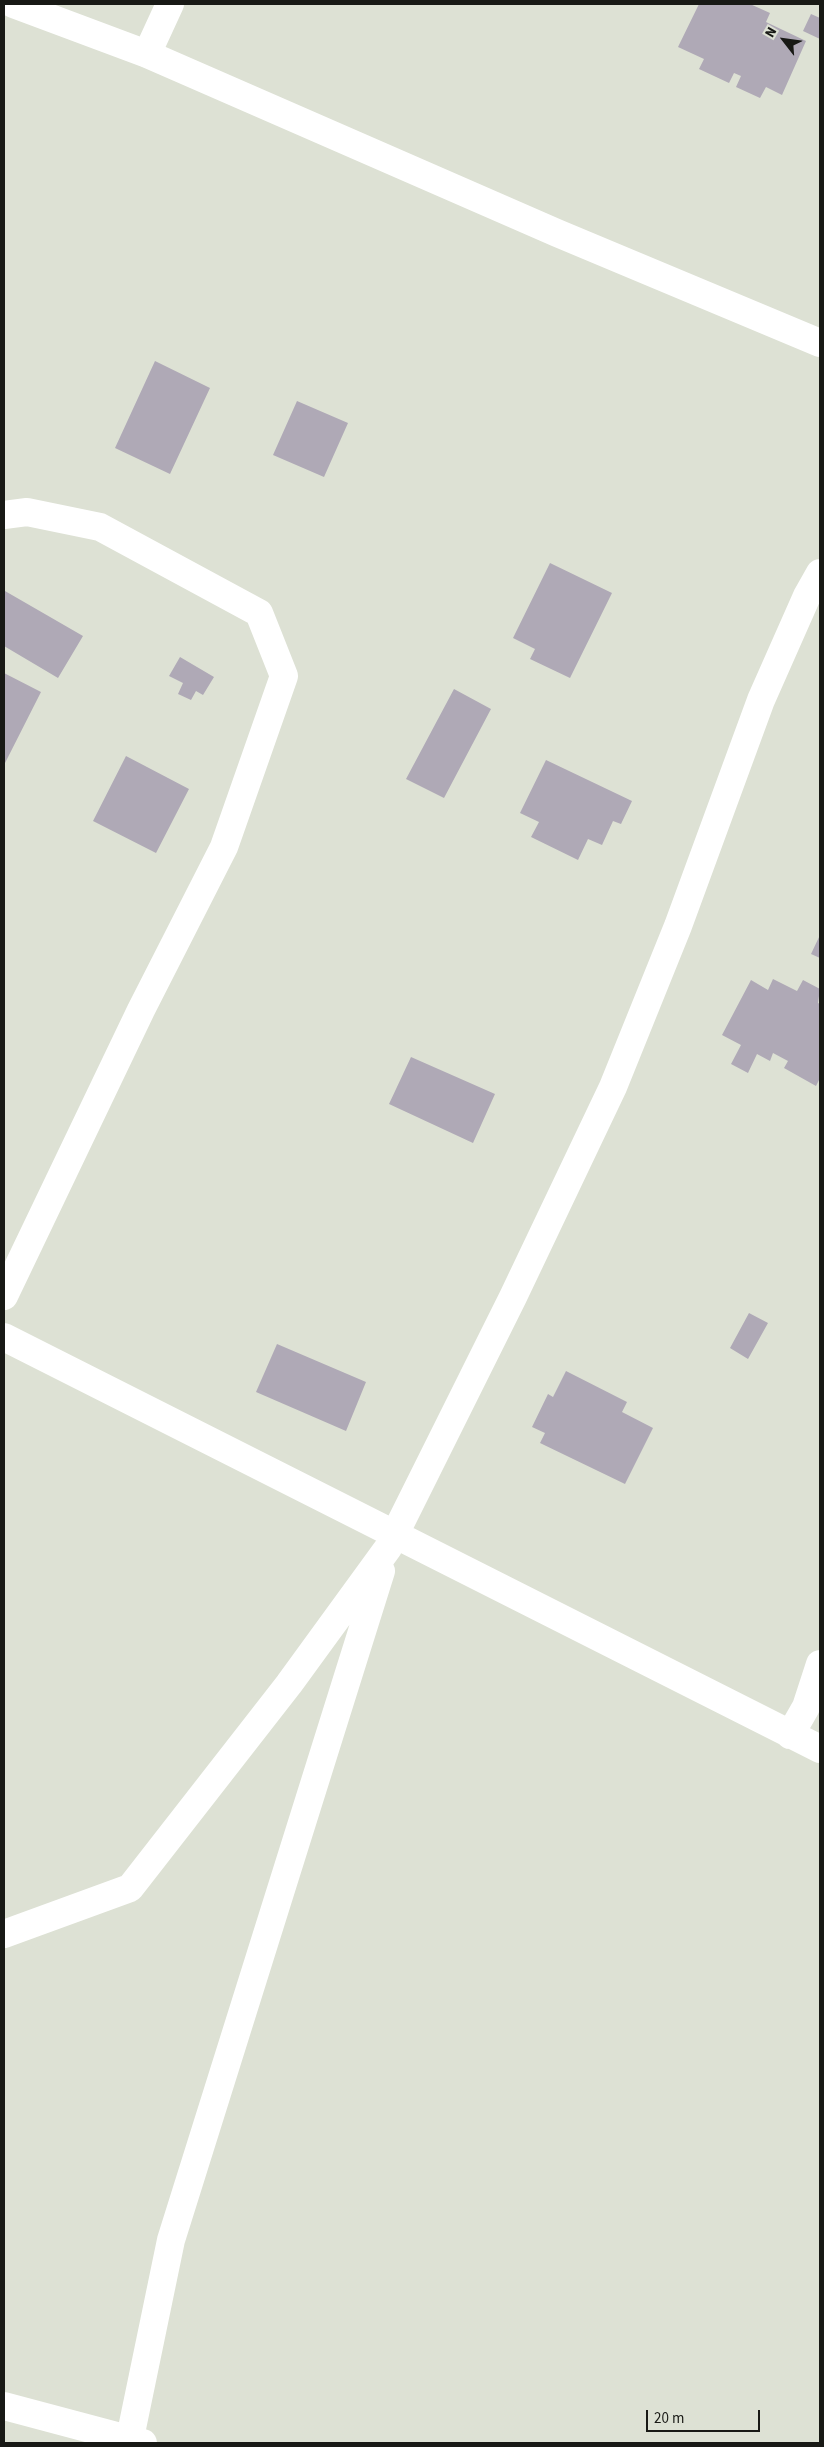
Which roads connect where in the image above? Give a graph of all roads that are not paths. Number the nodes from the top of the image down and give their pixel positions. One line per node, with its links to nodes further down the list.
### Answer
1 (13, 4): 3 (street)
2 (170, 4): 3 (street)
3 (147, 54): 4 (street)
4 (820, 343)
5 (4, 515): 7 (street)
6 (820, 573): 9 (street)
7 (4, 1296)
8 (4, 1337): 9 (street)
9 (391, 1542): 11 (street); 13 (street); 15 (street)
10 (820, 1664): 11 (street)
11 (790, 1735): 12 (street)
12 (820, 1749)
13 (4, 1934)
14 (4, 2406): 15 (street)
15 (136, 2441)

